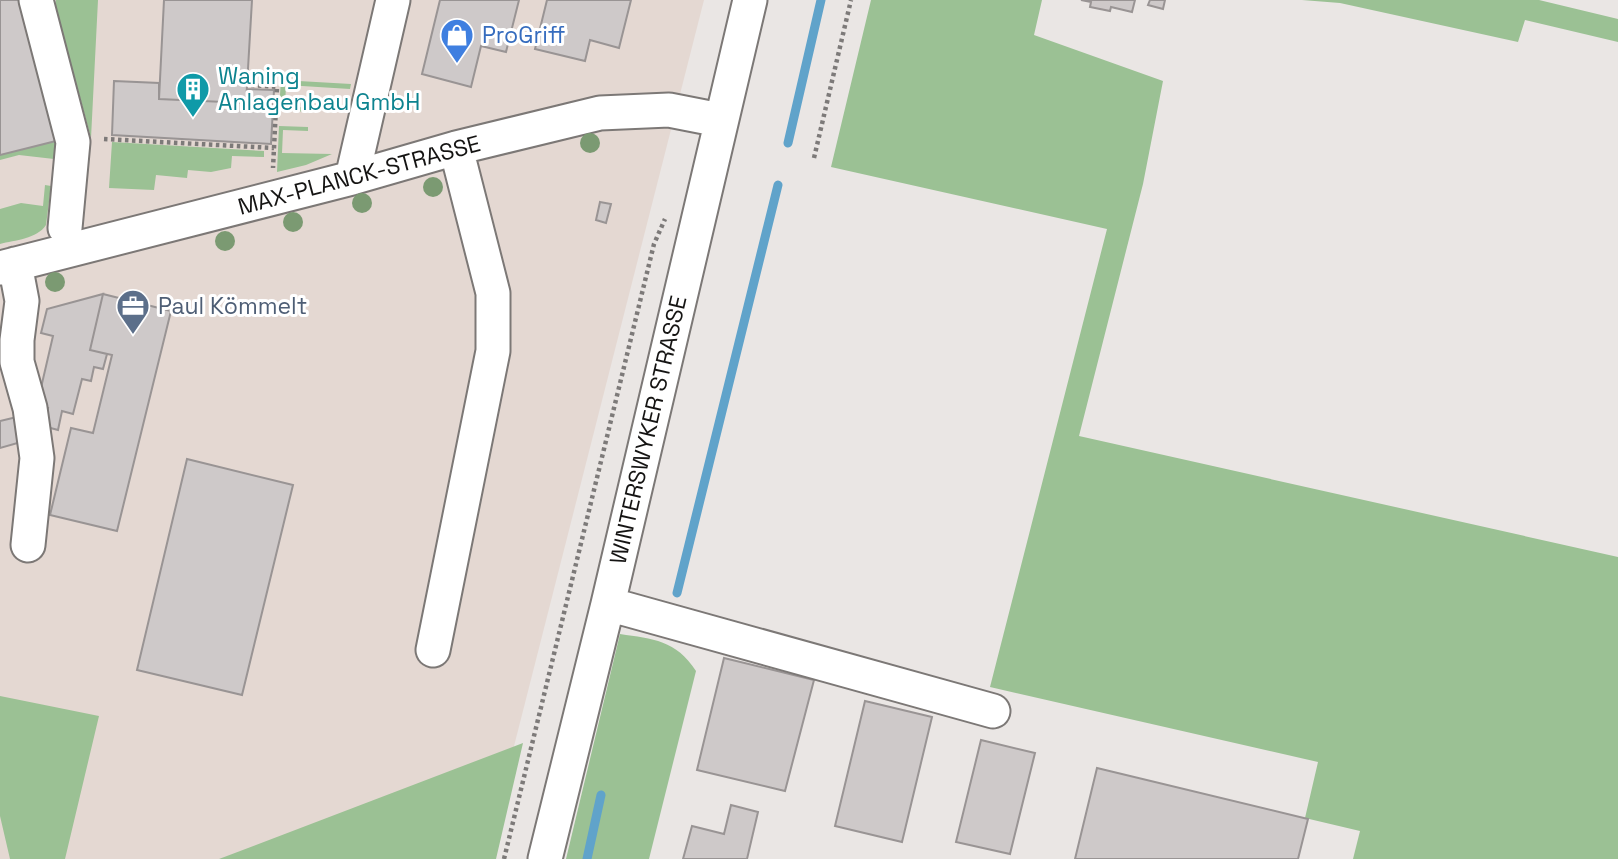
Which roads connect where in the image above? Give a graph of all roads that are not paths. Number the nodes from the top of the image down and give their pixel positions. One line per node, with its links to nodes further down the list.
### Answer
1 (36, 0): 7 (street)
2 (393, 0): 6 (street)
3 (750, 0): 4 (street, WINTERSWYKER STRASSE)
4 (720, 120): 5 (street, MAX-PLANCK-STRASSE); 10 (street, WINTERSWYKER STRASSE)
5 (456, 148): 6 (street, MAX-PLANCK-STRASSE); 11 (street)
6 (352, 178): 8 (street, MAX-PLANCK-STRASSE)
7 (65, 228)
8 (8, 266): 9 (street)
9 (28, 545)
10 (608, 604): 12 (street); 13 (street, WINTERSWYKER STRASSE)
11 (433, 650)
12 (993, 710)
13 (545, 859)

